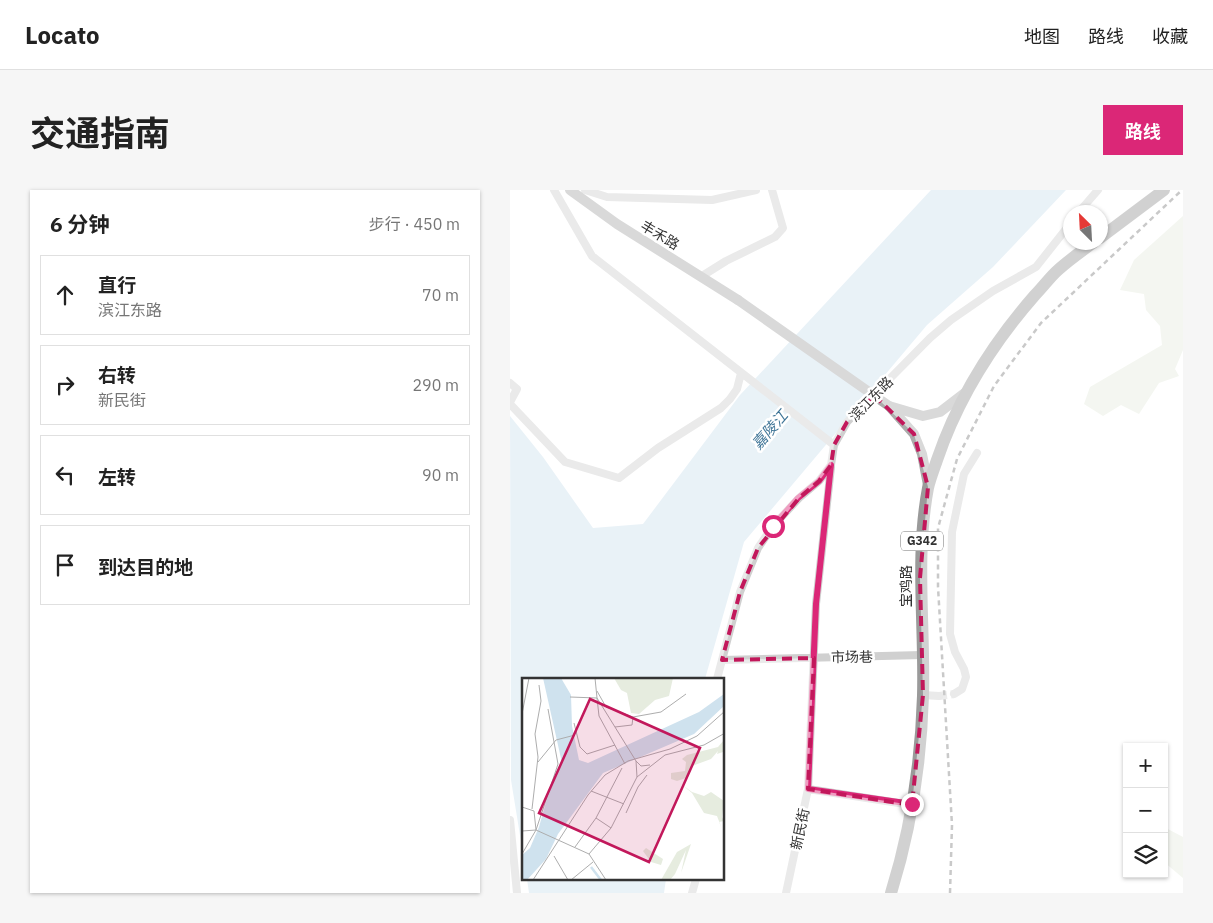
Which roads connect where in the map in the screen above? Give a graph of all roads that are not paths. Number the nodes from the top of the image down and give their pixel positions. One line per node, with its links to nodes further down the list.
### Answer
1 (554, 190): 13 (street)
2 (570, 190): 12 (main road, 丰禾路)
3 (585, 190): 4 (street)
4 (756, 190)
5 (772, 190): 12 (street)
6 (1098, 190): 8 (street)
7 (1164, 190): 9 (highway)
8 (1086, 205)
9 (1108, 232)
10 (1063, 233): 18 (street, 滨江东路)
11 (1084, 250): 15 (highway, 宝鸡路 / G342)
12 (702, 276): 16 (main road, 丰禾路, bridge)
13 (743, 375): 17 (street); 18 (street)
14 (510, 383): 17 (street)
15 (967, 391): 16 (main road); 21 (highway, 宝鸡路 / G342)
16 (888, 406): 21 (main road)
17 (511, 407)
18 (831, 443): 20 (street, 滨江东路)
19 (977, 453): 26 (street)
20 (831, 465): 23 (street, 新民街); 24 (street)
21 (928, 486): 22 (highway, 宝鸡路 / G342)
22 (922, 655): 23 (street, 市场巷); 27 (highway, 宝鸡路 / G342)
23 (814, 658): 24 (street, 市场巷); 29 (street, 新民街)
24 (722, 660): 25 (street)
25 (717, 678)
26 (954, 694)
27 (923, 695): 28 (street); 30 (highway, 宝鸡路 / G342)
28 (939, 696)
29 (808, 789): 30 (street); 35 (street, 新民街)
30 (912, 804): 36 (highway, 宝鸡路 / G342)
31 (510, 820): 33 (street)
32 (696, 880): 34 (street)
33 (517, 893)
34 (692, 893)
35 (786, 893)
36 (891, 893)

